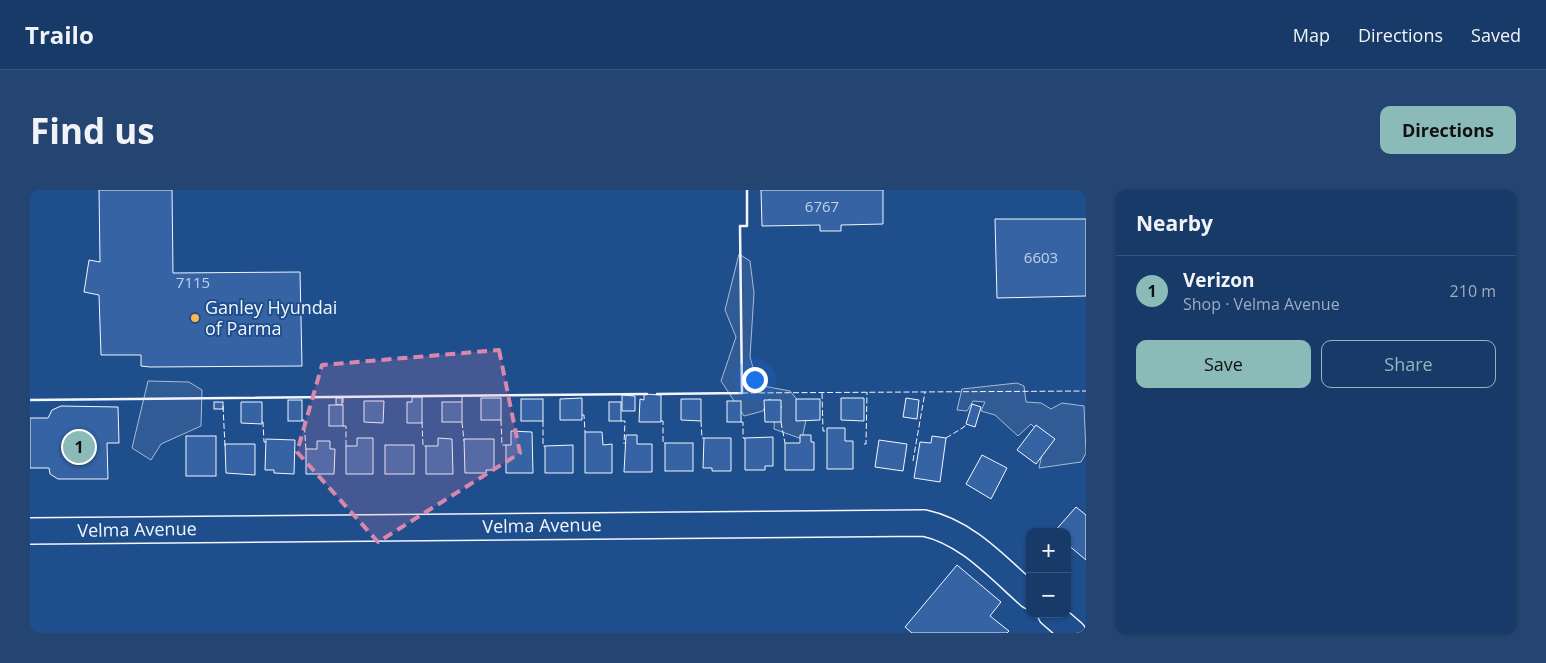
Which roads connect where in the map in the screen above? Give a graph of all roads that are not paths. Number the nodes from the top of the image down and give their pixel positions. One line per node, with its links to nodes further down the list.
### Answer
1 (30, 531): 2 (street, Velma Avenue)
2 (1026, 593)
3 (1056, 618): 4 (street)
4 (1073, 633)

